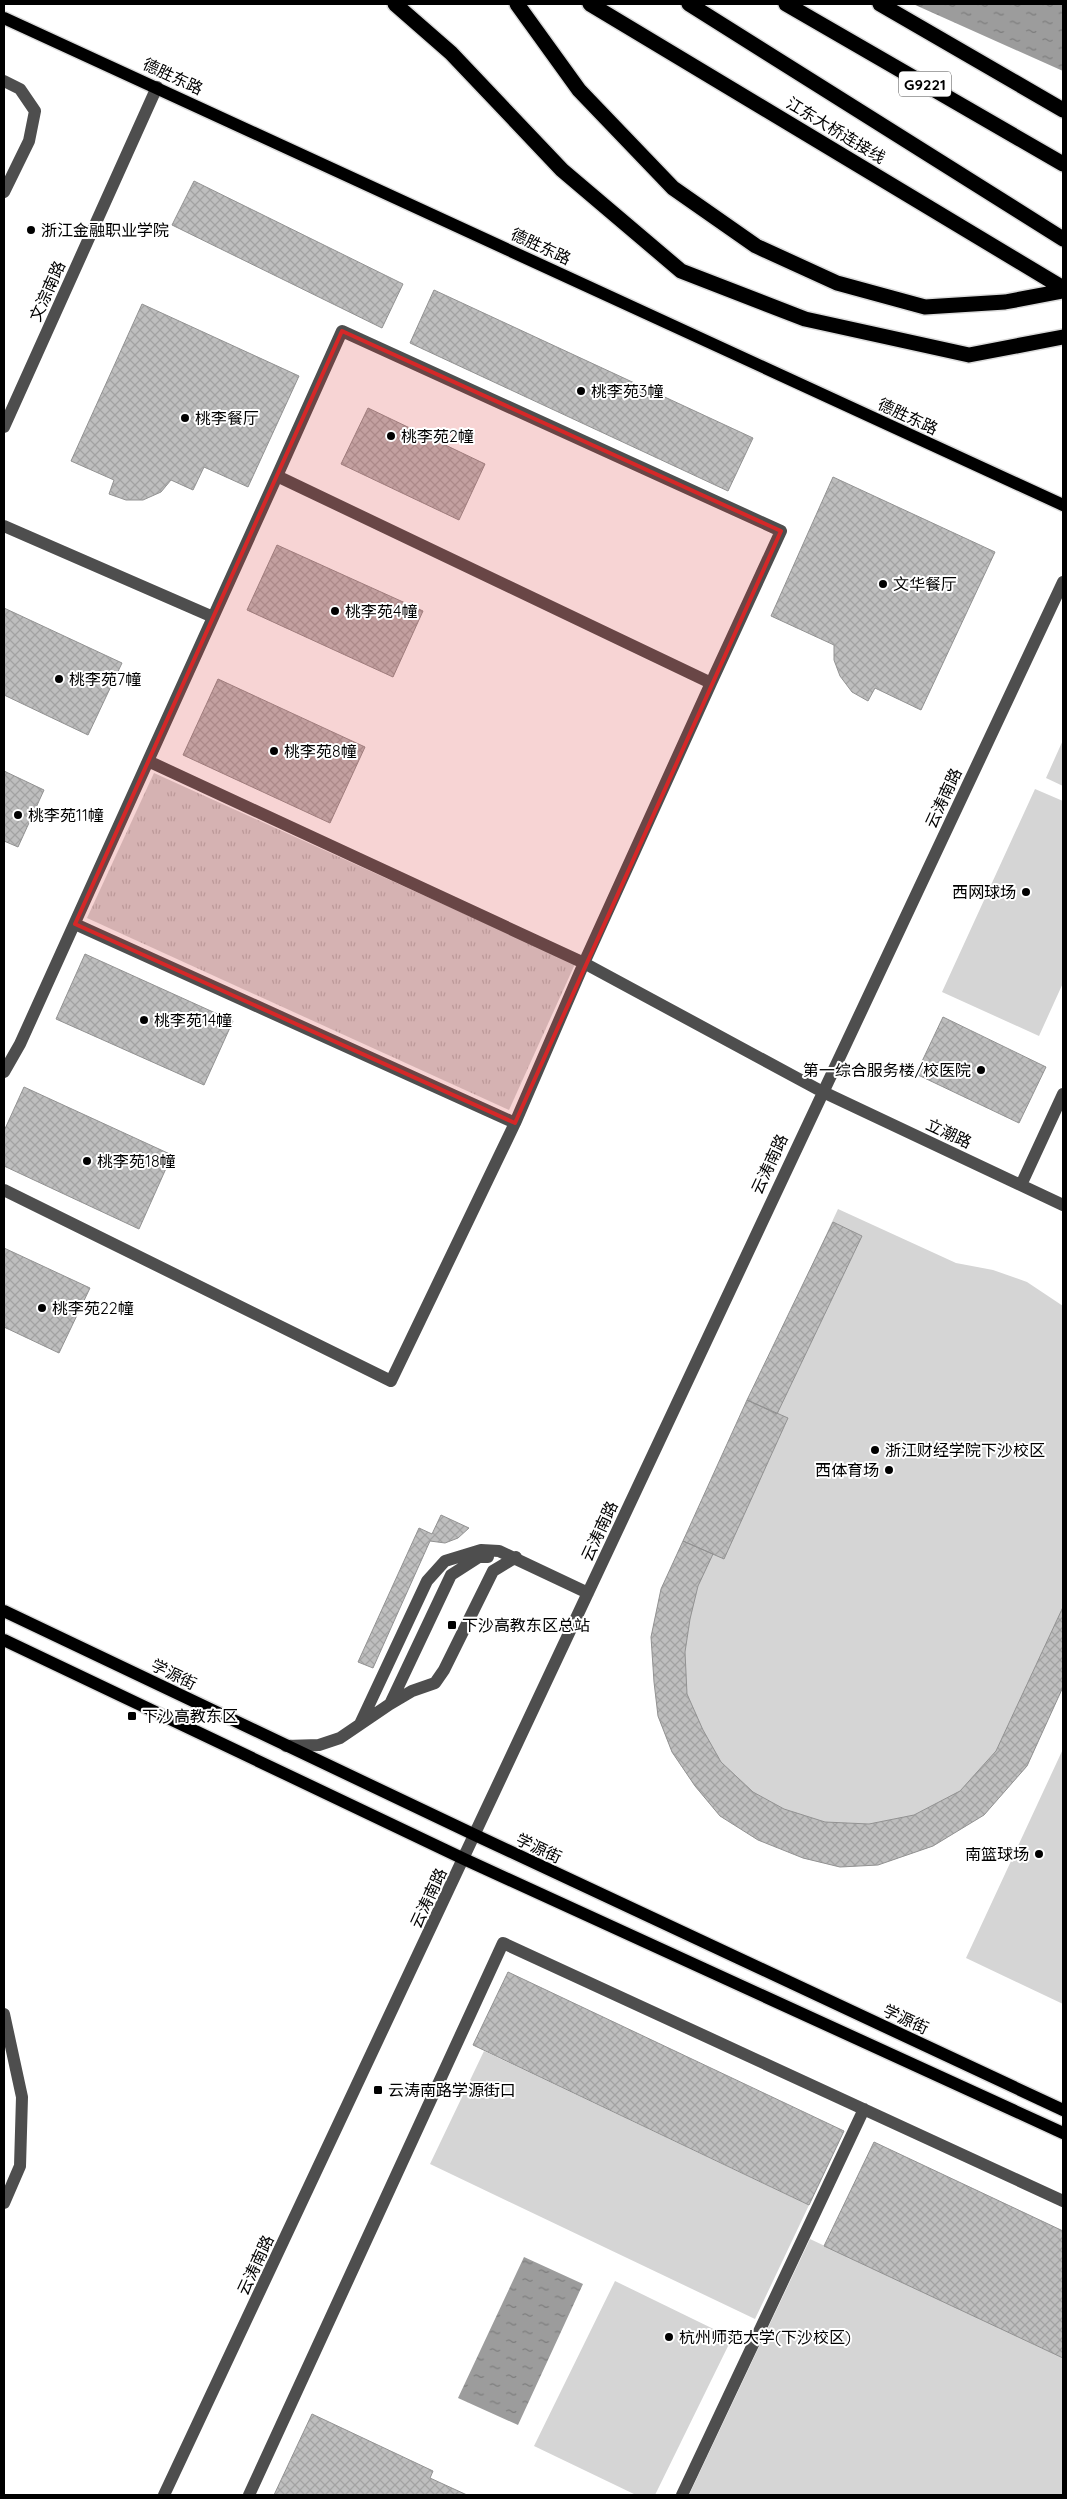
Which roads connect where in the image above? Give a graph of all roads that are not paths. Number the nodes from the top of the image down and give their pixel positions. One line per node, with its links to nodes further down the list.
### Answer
1 (395, 4): 15 (highway)
2 (517, 4): 14 (highway)
3 (590, 4): 14 (highway, 江东大桥连接线)
4 (689, 4): 13 (highway, 江东大桥连接线)
5 (786, 4): 11 (highway, G9221)
6 (880, 4): 10 (highway, G9221)
7 (4, 18): 9 (main road, 德胜东路)
8 (4, 81): 12 (street)
9 (157, 87): 16 (street, 文淙南路); 18 (main road, 德胜东路)
10 (1063, 110)
11 (1063, 164)
12 (4, 192)
13 (1063, 239)
14 (1063, 289)
15 (1063, 337)
16 (4, 428)
17 (277, 476): 21 (street); 22 (street); 22 (street)
18 (1063, 505)
19 (4, 526): 21 (street)
20 (1063, 582): 27 (street, 云涛南路)
21 (213, 617): 23 (street)
22 (711, 684): 25 (street)
23 (148, 762): 24 (street); 25 (street, 立潮路)
24 (75, 924): 26 (street); 29 (street)
25 (584, 963): 27 (street, 立潮路); 29 (street)
26 (4, 1072)
27 (821, 1091): 30 (street, 立潮路); 34 (street, 云涛南路)
28 (1063, 1094): 30 (street)
29 (515, 1124): 31 (street)
30 (1021, 1185): 32 (street, 立潮路)
31 (4, 1190)
32 (1063, 1205)
33 (516, 1557): 34 (street); 37 (street); 37 (street); 38 (street)
34 (588, 1593): 40 (street, 云涛南路)
35 (4, 1610): 39 (main road, 学源街)
36 (4, 1640): 41 (main road)
37 (390, 1704): 38 (street)
38 (360, 1724): 39 (street)
39 (286, 1746): 40 (main road, 学源街)
40 (475, 1835): 41 (street, 云涛南路); 44 (main road, 学源街)
41 (464, 1859): 45 (main road); 48 (street, 云涛南路)
42 (4, 2014): 47 (street)
43 (864, 2109): 46 (street); 49 (street); 50 (street)
44 (1063, 2110)
45 (1063, 2133)
46 (1063, 2201)
47 (4, 2204)
48 (164, 2495)
49 (249, 2495)
50 (682, 2495)

